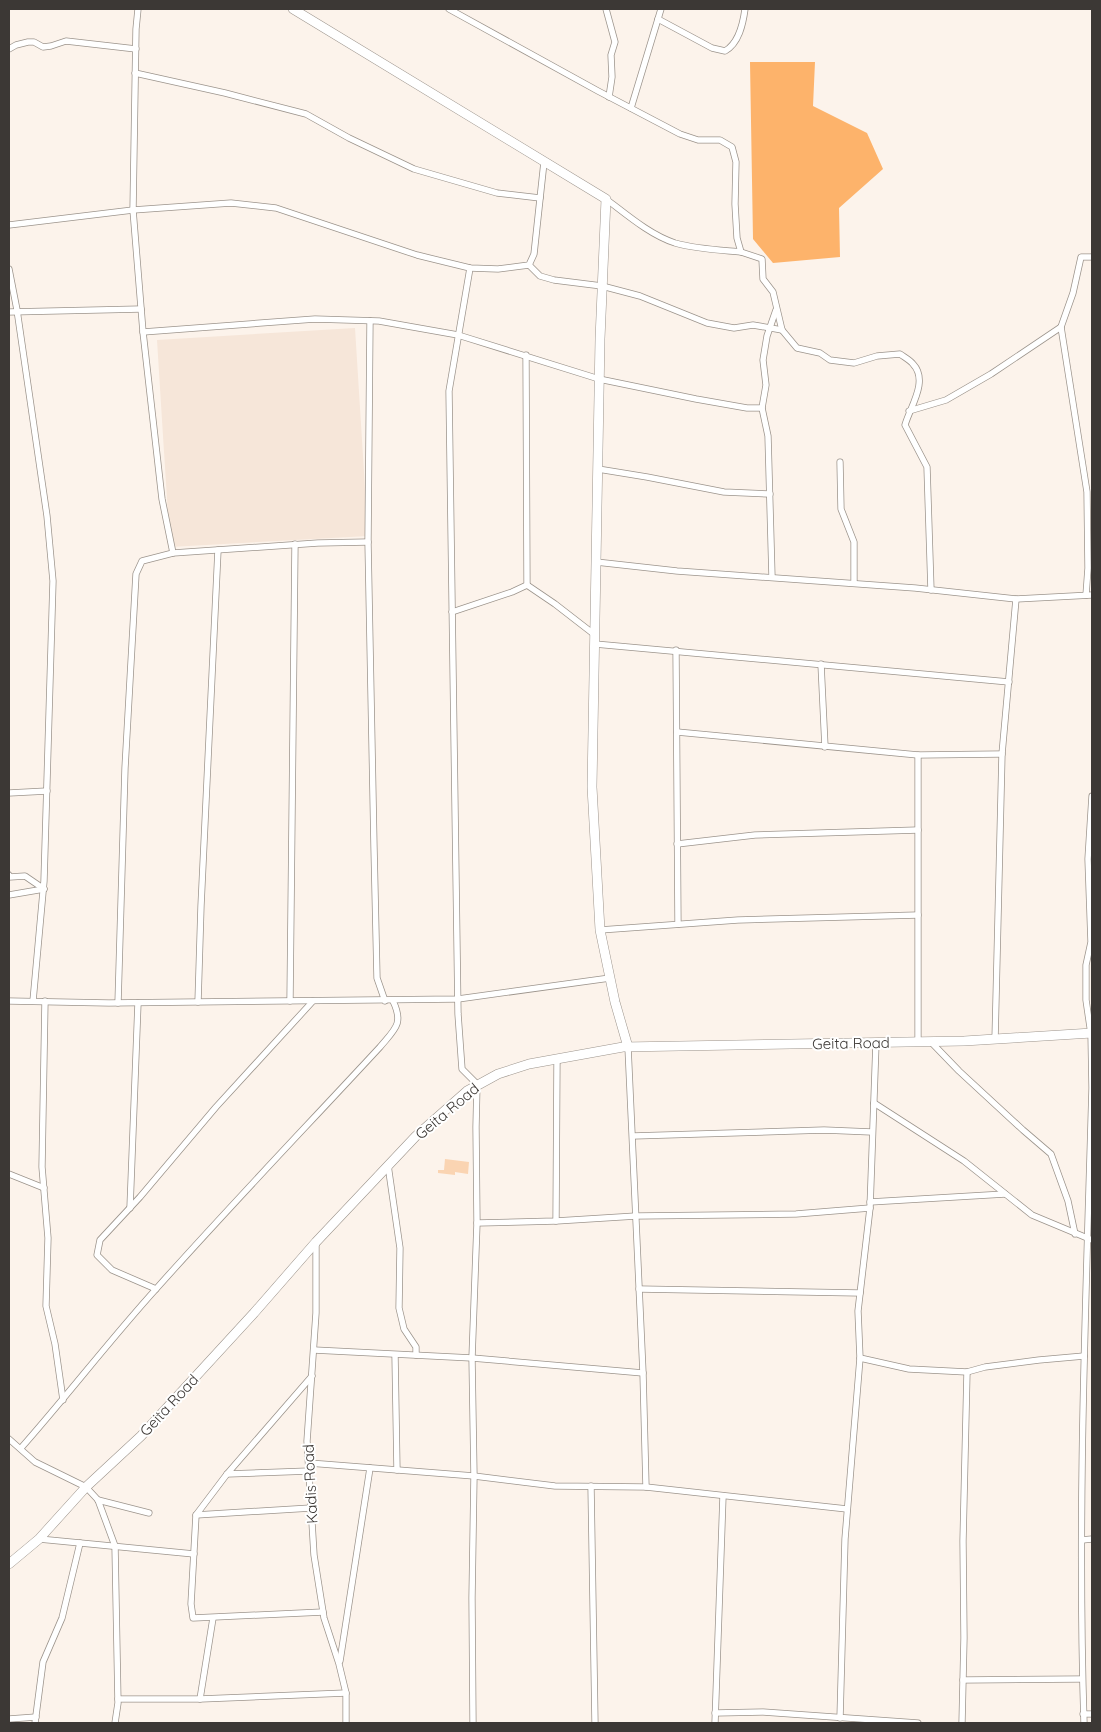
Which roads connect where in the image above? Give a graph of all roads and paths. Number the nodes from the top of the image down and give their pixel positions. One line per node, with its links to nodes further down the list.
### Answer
1 (138, 9): 9 (street)
2 (293, 9): 13 (main road)
3 (449, 9): 11 (street)
4 (606, 9): 11 (street)
5 (661, 9): 7 (street)
6 (744, 9): 7 (street)
7 (658, 19): 12 (street)
8 (9, 49): 9 (street)
9 (136, 49): 10 (street)
10 (136, 73): 14 (street); 16 (street)
11 (609, 97): 12 (street)
12 (630, 108): 18 (street)
13 (544, 162): 14 (street); 15 (main road)
14 (540, 198): 20 (street)
15 (606, 198): 18 (street); 23 (main road)
16 (133, 210): 17 (street); 21 (street); 25 (street)
17 (9, 225)
18 (741, 252): 24 (street)
19 (1092, 257): 30 (street)
20 (529, 264): 21 (street); 23 (street)
21 (470, 268): 33 (street)
22 (9, 270): 26 (street)
23 (602, 286): 29 (street); 35 (main road)
24 (776, 308): 29 (street); 31 (street)
25 (142, 309): 26 (street); 32 (street)
26 (17, 310): 27 (street); 61 (street)
27 (9, 312)
28 (370, 321): 32 (street); 33 (street); 41 (street)
29 (770, 327): 31 (street); 36 (street)
30 (1061, 328): 37 (street); 50 (street)
31 (782, 330): 37 (street)
32 (143, 332): 44 (street)
33 (458, 335): 34 (street); 52 (street)
34 (526, 355): 35 (street); 48 (street)
35 (599, 379): 36 (street); 39 (main road)
36 (762, 408): 40 (street)
37 (909, 411): 49 (street)
38 (840, 462): 47 (street)
39 (598, 469): 40 (street); 45 (main road)
40 (770, 494): 46 (street)
41 (368, 542): 42 (street); 79 (street)
42 (295, 544): 43 (street); 82 (street)
43 (218, 550): 44 (street); 81 (street)
44 (173, 553): 83 (street)
45 (596, 562): 46 (street); 53 (main road)
46 (772, 577): 47 (street)
47 (854, 583): 49 (street)
48 (527, 585): 52 (street); 53 (street)
49 (930, 590): 51 (street)
50 (1089, 595): 51 (street)
51 (1016, 599): 56 (street)
52 (452, 612): 74 (street)
53 (595, 640): 54 (street); 71 (main road)
54 (676, 650): 55 (street); 57 (street)
55 (821, 664): 56 (street); 58 (street)
56 (1009, 682): 59 (street)
57 (676, 732): 58 (street); 65 (street)
58 (825, 746): 60 (street)
59 (1002, 754): 60 (street); 86 (street)
60 (918, 755): 64 (street)
61 (47, 791): 62 (street); 67 (street)
62 (9, 793)
63 (1092, 796): 72 (street)
64 (918, 830): 65 (street); 69 (street)
65 (677, 844): 70 (street)
66 (9, 875): 67 (street)
67 (44, 890): 68 (street); 76 (street)
68 (9, 895)
69 (918, 915): 70 (street); 87 (street)
70 (678, 924): 71 (street)
71 (600, 930): 73 (main road)
72 (1092, 942): 85 (street)
73 (610, 978): 74 (street); 90 (main road)
74 (458, 999): 80 (street); 92 (street)
75 (9, 1001): 76 (street)
76 (33, 1001): 77 (street)
77 (45, 1001): 83 (street); 98 (street)
78 (313, 1001): 79 (street); 82 (street); 101 (street)
79 (385, 1001): 80 (street)
80 (392, 1001): 109 (street)
81 (198, 1002): 82 (street); 84 (street)
82 (290, 1002)
83 (118, 1003): 84 (street)
84 (138, 1003): 101 (street)
85 (1092, 1034): 86 (main road, Geita Road); 106 (street)
86 (995, 1040): 88 (main road, Geita Road)
87 (918, 1042): 88 (main road, Geita Road); 89 (main road, Geita Road)
88 (931, 1042): 105 (street)
89 (876, 1043): 90 (main road, Geita Road); 93 (street)
90 (628, 1047): 91 (main road, Geita Road); 95 (street)
91 (557, 1059): 92 (main road, Geita Road); 103 (street)
92 (477, 1084): 96 (main road, Geita Road); 104 (street)
93 (874, 1103): 94 (street); 99 (street)
94 (872, 1132): 95 (street); 100 (street)
95 (632, 1136): 102 (street)
96 (388, 1165): 107 (main road, Geita Road); 113 (street)
97 (9, 1174): 98 (street)
98 (44, 1188): 120 (street)
99 (1005, 1194): 100 (street); 105 (street)
100 (870, 1205): 102 (street); 110 (street)
101 (130, 1208): 109 (street)
102 (636, 1216): 103 (street); 108 (street)
103 (556, 1221): 104 (street)
104 (477, 1223): 115 (street)
105 (1075, 1234): 106 (street)
106 (1090, 1240): 114 (street)
107 (316, 1242): 111 (street, Kadis Road); 130 (main road, Geita Road)
108 (639, 1288): 110 (street); 118 (street)
109 (156, 1289): 120 (street)
110 (860, 1293): 116 (street)
111 (314, 1350): 112 (street); 119 (street, Kadis Road)
112 (395, 1355): 113 (street); 125 (street)
113 (416, 1355): 115 (street)
114 (1084, 1356): 117 (street); 140 (street)
115 (472, 1358): 118 (street); 128 (street)
116 (860, 1358): 117 (street); 135 (street)
117 (967, 1372): 149 (street)
118 (643, 1373): 131 (street)
119 (312, 1376): 123 (street, Kadis Road); 127 (street)
120 (64, 1400): 122 (street)
121 (9, 1438): 122 (street)
122 (21, 1448): 130 (street)
123 (309, 1463): 124 (street); 126 (street, Kadis Road)
124 (370, 1468): 125 (street); 147 (street)
125 (397, 1470): 128 (street)
126 (309, 1471): 127 (street); 134 (street, Kadis Road)
127 (227, 1474): 137 (street)
128 (474, 1476): 129 (street); 161 (street)
129 (591, 1486): 131 (street); 162 (street)
130 (86, 1487): 133 (street); 138 (main road, Geita Road)
131 (646, 1487): 132 (street)
132 (723, 1496): 135 (street); 153 (street)
133 (98, 1500): 136 (street); 142 (street)
134 (311, 1508): 137 (street); 145 (street, Kadis Road)
135 (848, 1509): 156 (street)
136 (149, 1513)
137 (196, 1516): 143 (street)
138 (39, 1539): 141 (street); 144 (main road, Geita Road)
139 (1092, 1539): 140 (street)
140 (1082, 1540): 148 (street)
141 (80, 1543): 142 (street); 158 (street)
142 (115, 1546): 143 (street); 151 (street)
143 (194, 1554): 146 (street)
144 (9, 1564)
145 (323, 1612): 146 (street); 147 (street, Kadis Road)
146 (213, 1618): 152 (street)
147 (339, 1664): 150 (street, Kadis Road)
148 (1082, 1679): 149 (street); 154 (street)
149 (963, 1680): 165 (street)
150 (346, 1694): 152 (street); 160 (street, Kadis Road)
151 (118, 1699): 152 (street); 159 (street)
152 (200, 1699)
153 (715, 1713): 156 (street); 163 (street)
154 (1083, 1714): 155 (street); 166 (street)
155 (1092, 1714)
156 (840, 1718): 164 (street)
157 (9, 1719): 158 (street)
158 (35, 1720)
159 (115, 1723)
160 (346, 1723)
161 (473, 1723)
162 (595, 1723)
163 (715, 1723)
164 (918, 1723)
165 (962, 1723)
166 (1084, 1723)

